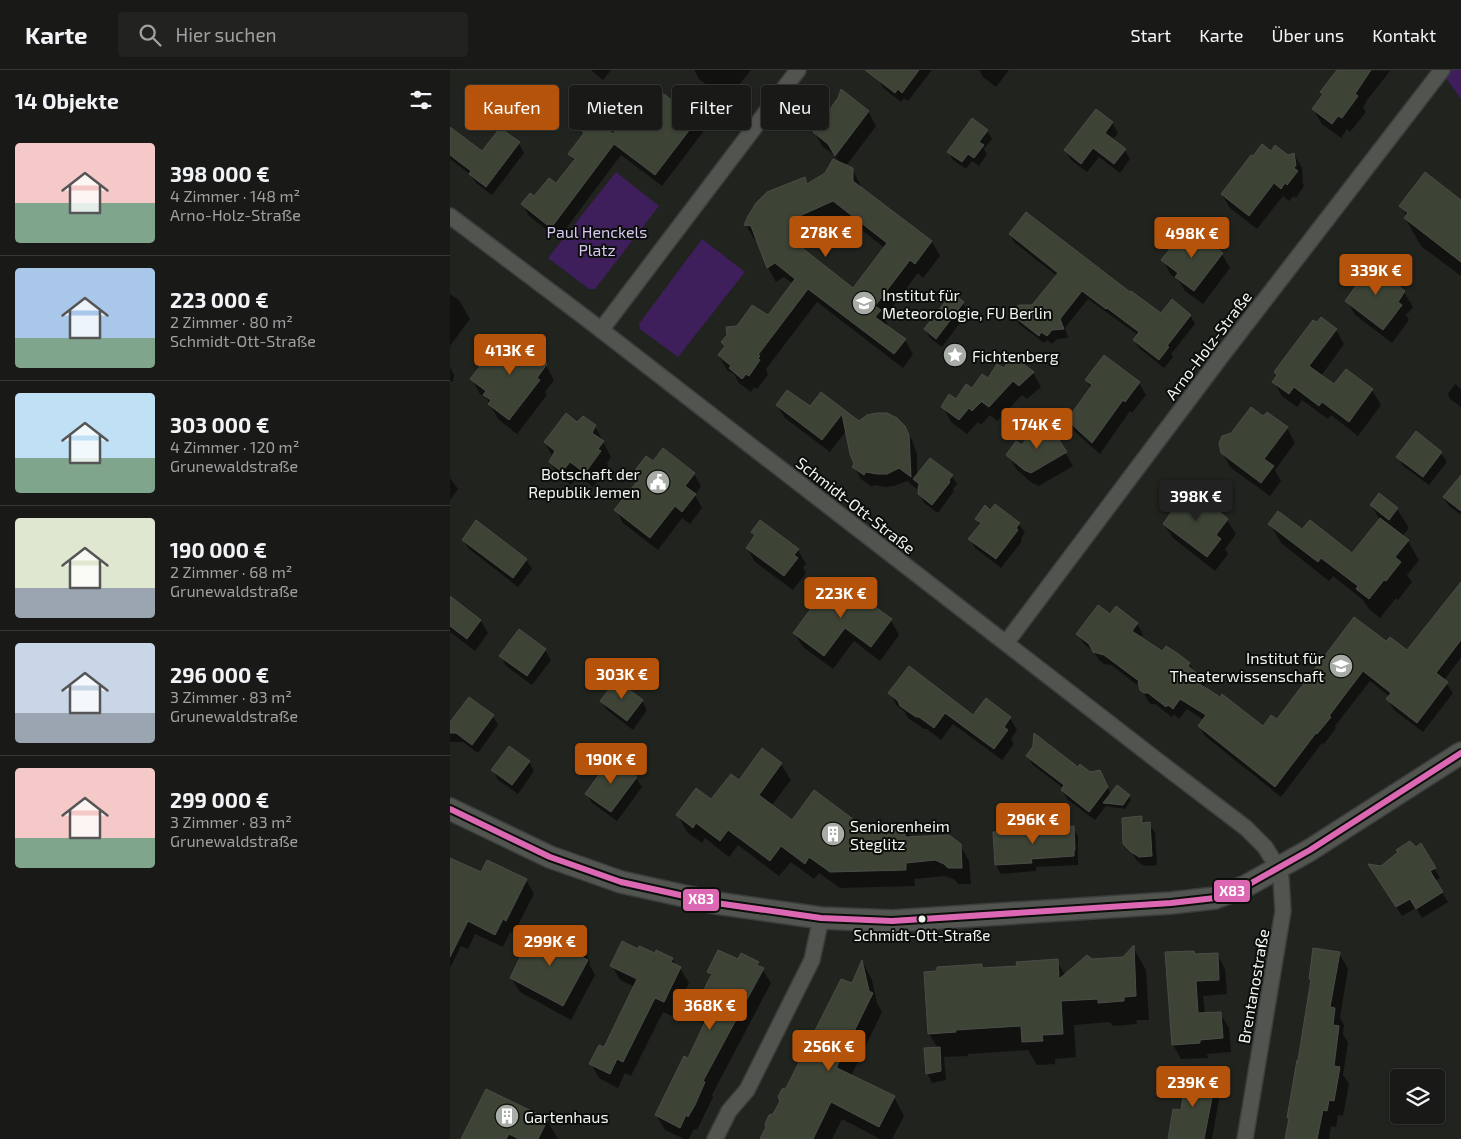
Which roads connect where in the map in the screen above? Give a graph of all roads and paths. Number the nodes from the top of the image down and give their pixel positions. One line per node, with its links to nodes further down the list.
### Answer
1 (798, 70): 4 (street)
2 (1442, 70): 5 (street, Arno-Holz-Straße)
3 (450, 216): 4 (street, Schmidt-Ott-Straße)
4 (601, 330): 5 (street, Schmidt-Ott-Straße)
5 (1006, 643): 8 (street, Schmidt-Ott-Straße)
6 (1461, 753): 8 (main road)
7 (450, 809): 9 (main road)
8 (1278, 869): 9 (main road); 11 (street, Brentanostraße)
9 (821, 918): 10 (street)
10 (715, 1139)
11 (1245, 1139)

